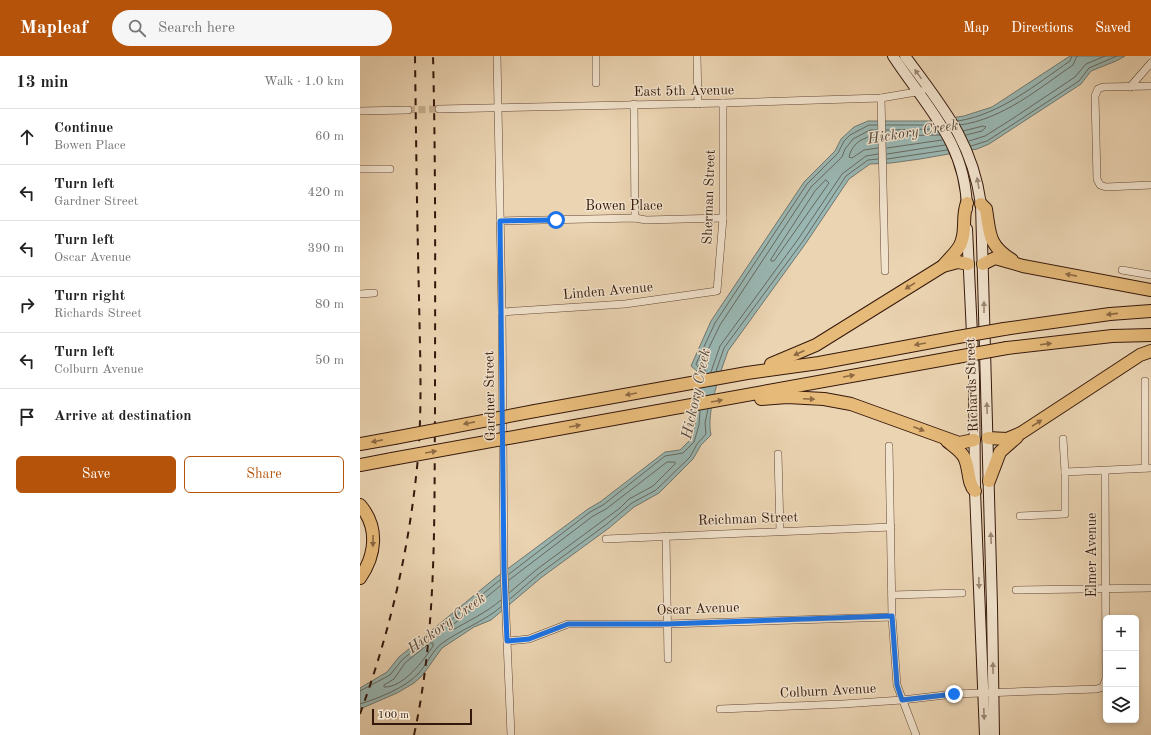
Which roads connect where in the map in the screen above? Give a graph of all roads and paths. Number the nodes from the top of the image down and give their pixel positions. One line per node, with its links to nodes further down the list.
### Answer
1 (497, 56): 16 (street, Gardner Street)
2 (596, 56): 7 (street)
3 (697, 56): 15 (street)
4 (892, 56): 11 (street, Richards Street)
5 (905, 56): 10 (street, Richards Street, one-way to 5)
6 (1151, 64): 9 (street)
7 (596, 83)
8 (1151, 86): 9 (street)
9 (1130, 87): 22 (street)
10 (928, 88): 11 (street, East 5th Avenue); 24 (street, Richards Street, one-way to 10)
11 (918, 92): 12 (street, East 5th Avenue); 23 (street, Richards Street)
12 (881, 98): 13 (street, East 5th Avenue); 33 (street)
13 (723, 103): 15 (street, East 5th Avenue); 26 (street, Sherman Street)
14 (634, 104): 15 (street, East 5th Avenue); 16 (street, East 5th Avenue); 25 (street)
15 (698, 104)
16 (498, 107): 17 (street, East 5th Avenue); 27 (street, Gardner Street)
17 (439, 109)
18 (408, 110): 19 (street)
19 (360, 111)
20 (360, 169): 21 (street)
21 (390, 169)
22 (1151, 185)
23 (967, 203): 28 (street, Richards Street); 30 (highway)
24 (981, 204): 29 (street, Richards Street); 31 (highway)
25 (635, 218): 26 (street, Bowen Place); 27 (street, Bowen Place)
26 (723, 218): 36 (street, Sherman Street)
27 (500, 221): 40 (street, Gardner Street)
28 (968, 264): 29 (street); 30 (highway); 50 (street, Richards Street)
29 (983, 264): 31 (highway); 48 (street, Richards Street, one-way to 29)
30 (943, 266): 43 (highway, one-way to 43)
31 (1023, 266): 35 (highway, one-way to 31)
32 (1122, 270): 34 (street)
33 (885, 271)
34 (1151, 275)
35 (1151, 290)
36 (717, 291): 40 (street, Linden Avenue)
37 (374, 293): 38 (street)
38 (360, 294)
39 (1151, 311): 43 (highway, one-way to 43, bridge)
40 (502, 312): 74 (street, Gardner Street)
41 (1151, 335): 45 (highway, one-way to 41, bridge)
42 (1151, 350): 46 (highway, one-way to 42)
43 (747, 373): 51 (highway, one-way to 51, bridge)
44 (1145, 381): 55 (street)
45 (742, 396): 47 (highway, one-way to 47); 54 (highway, one-way to 45, bridge)
46 (1021, 433): 48 (highway); 58 (highway)
47 (943, 438): 50 (highway); 59 (highway)
48 (988, 438): 50 (street); 58 (street, Richards Street)
49 (1063, 439): 57 (street)
50 (974, 440): 59 (street, Richards Street)
51 (360, 444)
52 (889, 446): 62 (street)
53 (778, 454): 63 (street)
54 (360, 465)
55 (1148, 468): 56 (street)
56 (1105, 471): 57 (street); 68 (street, Elmer Avenue)
57 (1065, 472): 61 (street)
58 (989, 482): 78 (street, Richards Street, one-way to 58)
59 (976, 491): 78 (street, Richards Street, one-way to 78)
60 (360, 506): 66 (highway, one-way to 66)
61 (1020, 516)
62 (891, 527): 63 (street, Reichman Street); 71 (street)
63 (780, 530): 64 (street, Reichman Street)
64 (666, 536): 65 (street, Reichman Street); 73 (street)
65 (606, 539)
66 (360, 578)
67 (1151, 588): 68 (street)
68 (1105, 589): 69 (street); 75 (street, Elmer Avenue)
69 (1016, 590)
70 (962, 593): 71 (street)
71 (892, 595): 72 (street)
72 (892, 616): 73 (street, Oscar Avenue); 79 (street)
73 (667, 624): 74 (street, Oscar Avenue); 76 (street)
74 (507, 641): 81 (street, Gardner Street)
75 (1106, 651)
76 (668, 659)
77 (1103, 687): 78 (street, Colburn Avenue)
78 (988, 693): 79 (street, Colburn Avenue); 83 (street, Richards Street, one-way to 83); 84 (street, Richards Street)
79 (902, 700): 80 (street, Colburn Avenue); 82 (street)
80 (720, 709)
81 (511, 735)
82 (916, 735)
83 (985, 735)
84 (994, 735)

